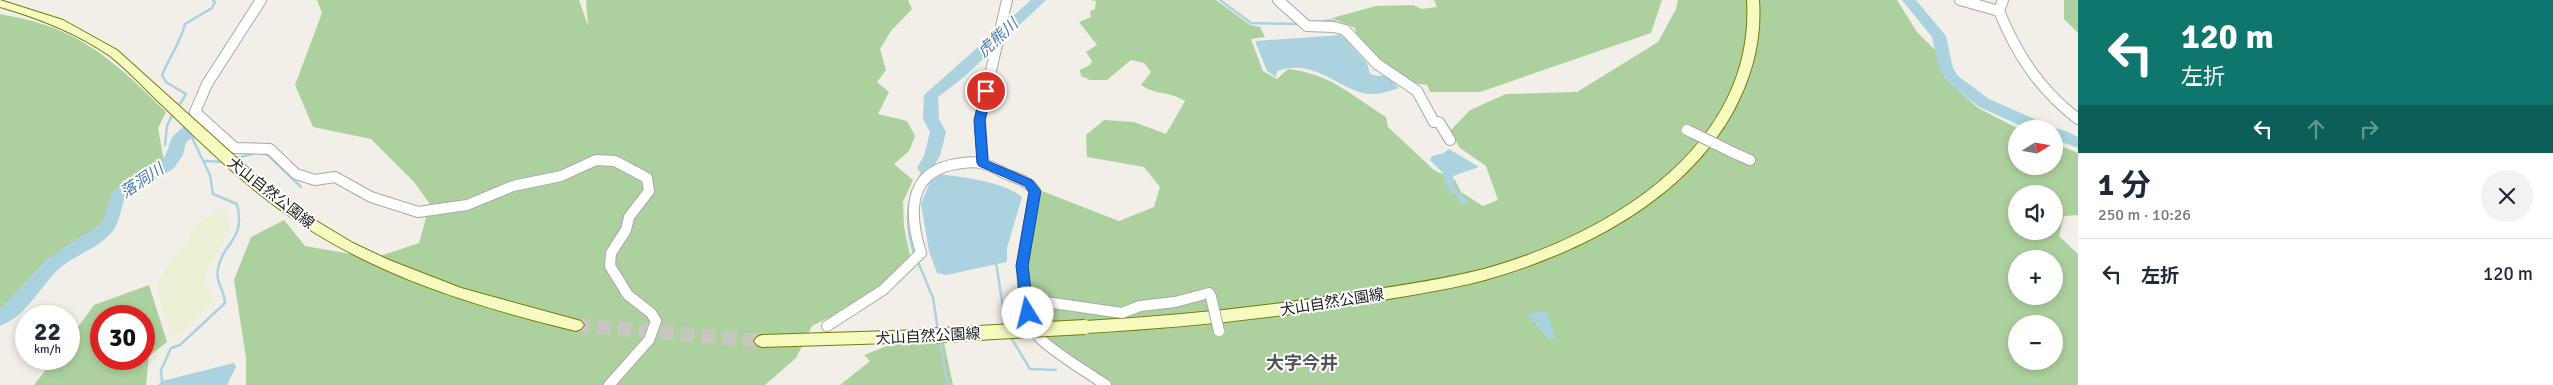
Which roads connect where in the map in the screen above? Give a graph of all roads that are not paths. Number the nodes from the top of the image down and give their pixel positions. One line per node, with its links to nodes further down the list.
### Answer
1 (261, 0): 19 (street)
2 (1007, 0): 13 (street)
3 (1278, 0): 11 (street)
4 (1753, 0): 18 (main road, 犬山自然公園線, bridge)
5 (1960, 0): 8 (street)
6 (2003, 0): 8 (street)
7 (0, 3): 15 (main road, 犬山自然公園線)
8 (1999, 11): 9 (street)
9 (2078, 119)
10 (1687, 130): 12 (street, bridge)
11 (1450, 140)
12 (1750, 160)
13 (983, 163): 14 (street); 16 (street)
14 (1025, 299): 17 (street, bridge); 20 (street)
15 (576, 325)
16 (827, 326)
17 (1219, 331)
18 (762, 341)
19 (610, 385)
20 (1106, 385)

